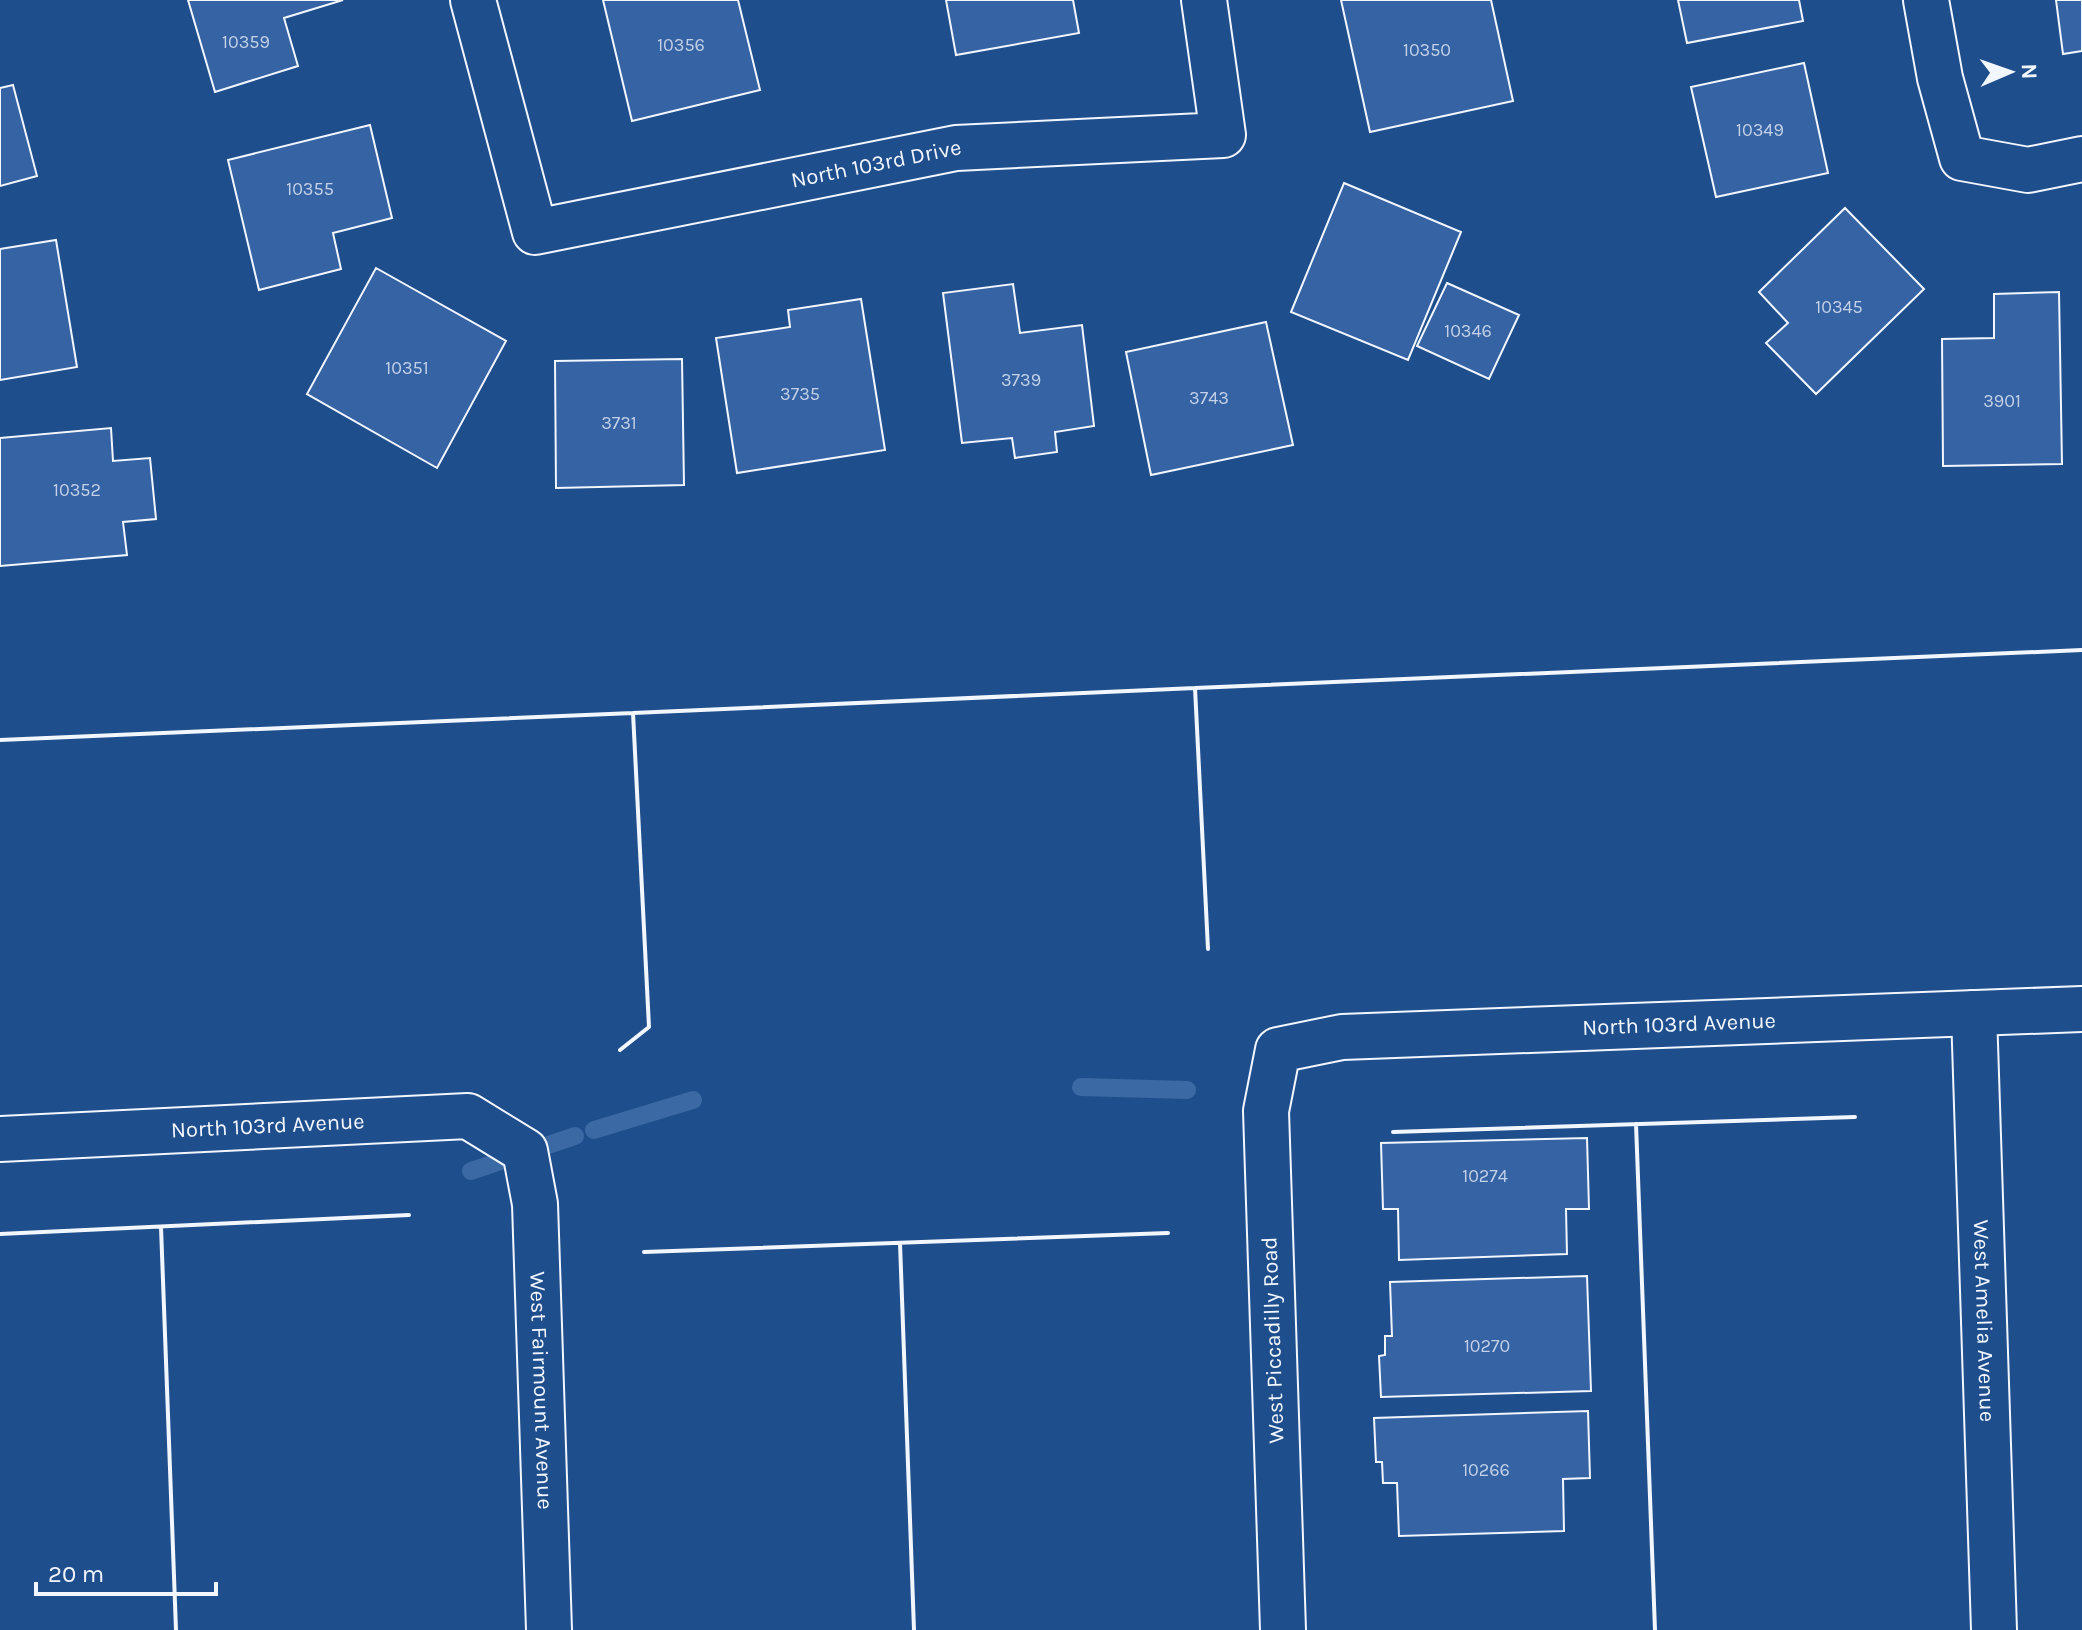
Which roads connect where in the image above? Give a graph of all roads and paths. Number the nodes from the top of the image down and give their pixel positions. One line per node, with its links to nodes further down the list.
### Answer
1 (473, 0): 2 (street, North 103rd Drive)
2 (1204, 0)
3 (1926, 0): 4 (street)
4 (2082, 159)
5 (2082, 1009): 6 (street, North 103rd Avenue)
6 (1974, 1013): 7 (street, North 103rd Avenue); 12 (street, West Amelia Avenue)
7 (1278, 1050): 11 (street, West Piccadilly Road)
8 (0, 1139): 9 (street, North 103rd Avenue)
9 (525, 1151): 10 (street, West Fairmount Avenue)
10 (549, 1630)
11 (1283, 1630)
12 (1994, 1630)

